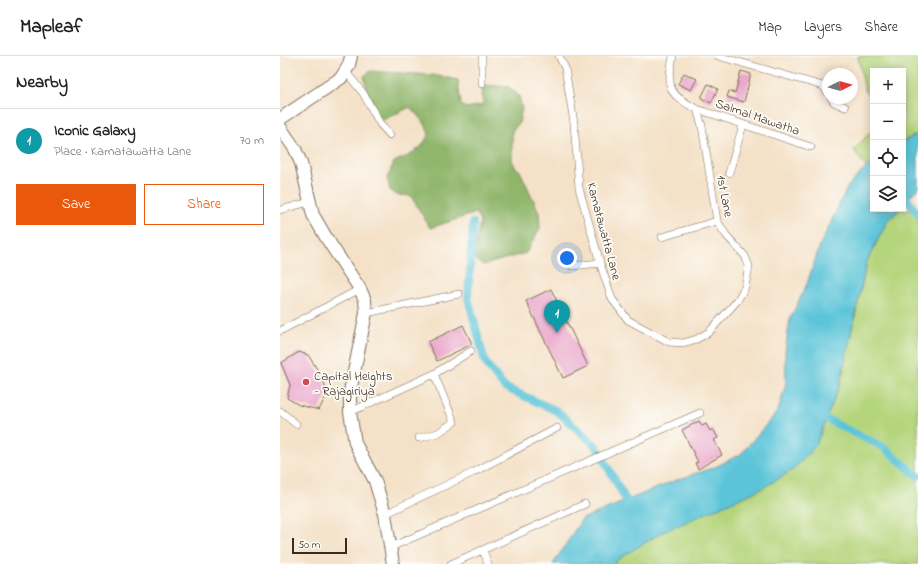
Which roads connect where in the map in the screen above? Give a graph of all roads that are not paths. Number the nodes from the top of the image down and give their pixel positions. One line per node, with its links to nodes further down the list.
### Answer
1 (351, 56): 6 (main road)
2 (482, 56): 7 (street)
3 (559, 56): 22 (street, Kamatawatta Lane)
4 (673, 56): 11 (street)
5 (718, 56): 8 (street)
6 (346, 72): 12 (main road); 15 (street)
7 (482, 84)
8 (822, 86)
9 (838, 104): 10 (street)
10 (845, 107)
11 (697, 109): 13 (street, Salmal Mawatha); 20 (street, 1st Lane)
12 (280, 119)
13 (743, 125): 16 (street, Salmal Mawatha); 17 (street)
14 (280, 127): 18 (main road)
15 (390, 135)
16 (811, 147)
17 (729, 173)
18 (309, 202): 19 (street); 24 (main road)
19 (280, 210)
20 (717, 220): 21 (street); 28 (street, 1st Lane)
21 (662, 237)
22 (600, 264): 23 (street); 28 (street, Kamatawatta Lane)
23 (572, 266)
24 (360, 289): 26 (main road); 27 (street)
25 (459, 294): 26 (street)
26 (366, 313): 32 (main road)
27 (280, 331)
28 (709, 332)
29 (471, 351): 30 (street)
30 (434, 374): 32 (street); 36 (street)
31 (280, 411): 34 (street)
32 (350, 412): 38 (main road)
33 (700, 413): 39 (street)
34 (296, 424)
35 (557, 428): 38 (street)
36 (419, 438)
37 (585, 504): 40 (street)
38 (385, 514): 39 (main road)
39 (391, 547): 41 (main road)
40 (483, 550): 42 (street); 43 (street)
41 (393, 564)
42 (451, 564)
43 (488, 564)

